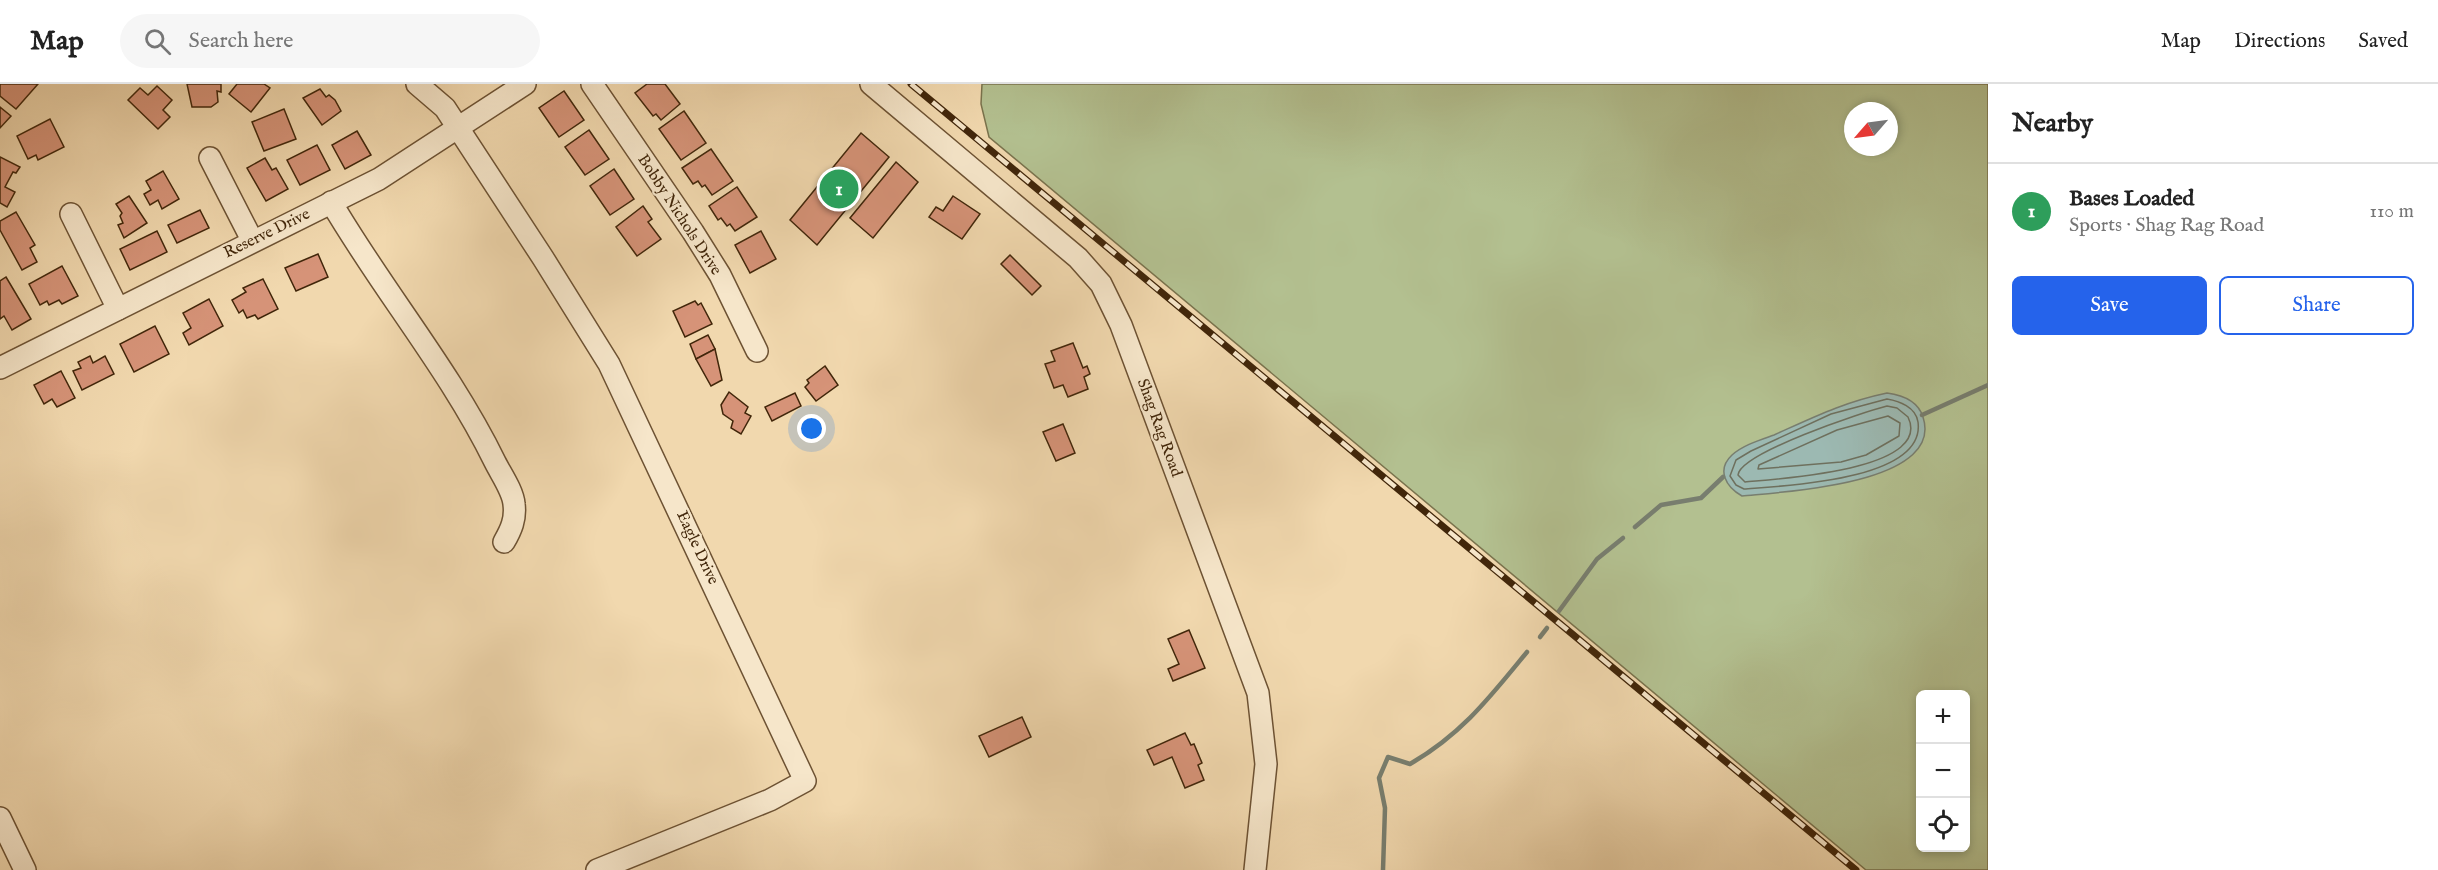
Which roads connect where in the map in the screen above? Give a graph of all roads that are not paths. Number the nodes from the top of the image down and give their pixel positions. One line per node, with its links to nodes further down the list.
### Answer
1 (417, 84): 5 (street)
2 (525, 84): 5 (street, Reserve Drive)
3 (592, 84): 11 (street, Bobby Nichols Drive)
4 (871, 84): 17 (street, Shag Rag Road)
5 (458, 129): 7 (street, Reserve Drive); 16 (street, Eagle Drive)
6 (210, 158): 9 (street)
7 (331, 202): 9 (street, Reserve Drive); 13 (street)
8 (71, 214): 10 (street)
9 (252, 240): 10 (street, Reserve Drive)
10 (118, 309): 12 (street, Reserve Drive)
11 (757, 351)
12 (0, 368)
13 (504, 543)
14 (0, 818): 15 (street)
15 (25, 870)
16 (597, 870)
17 (1255, 870)

